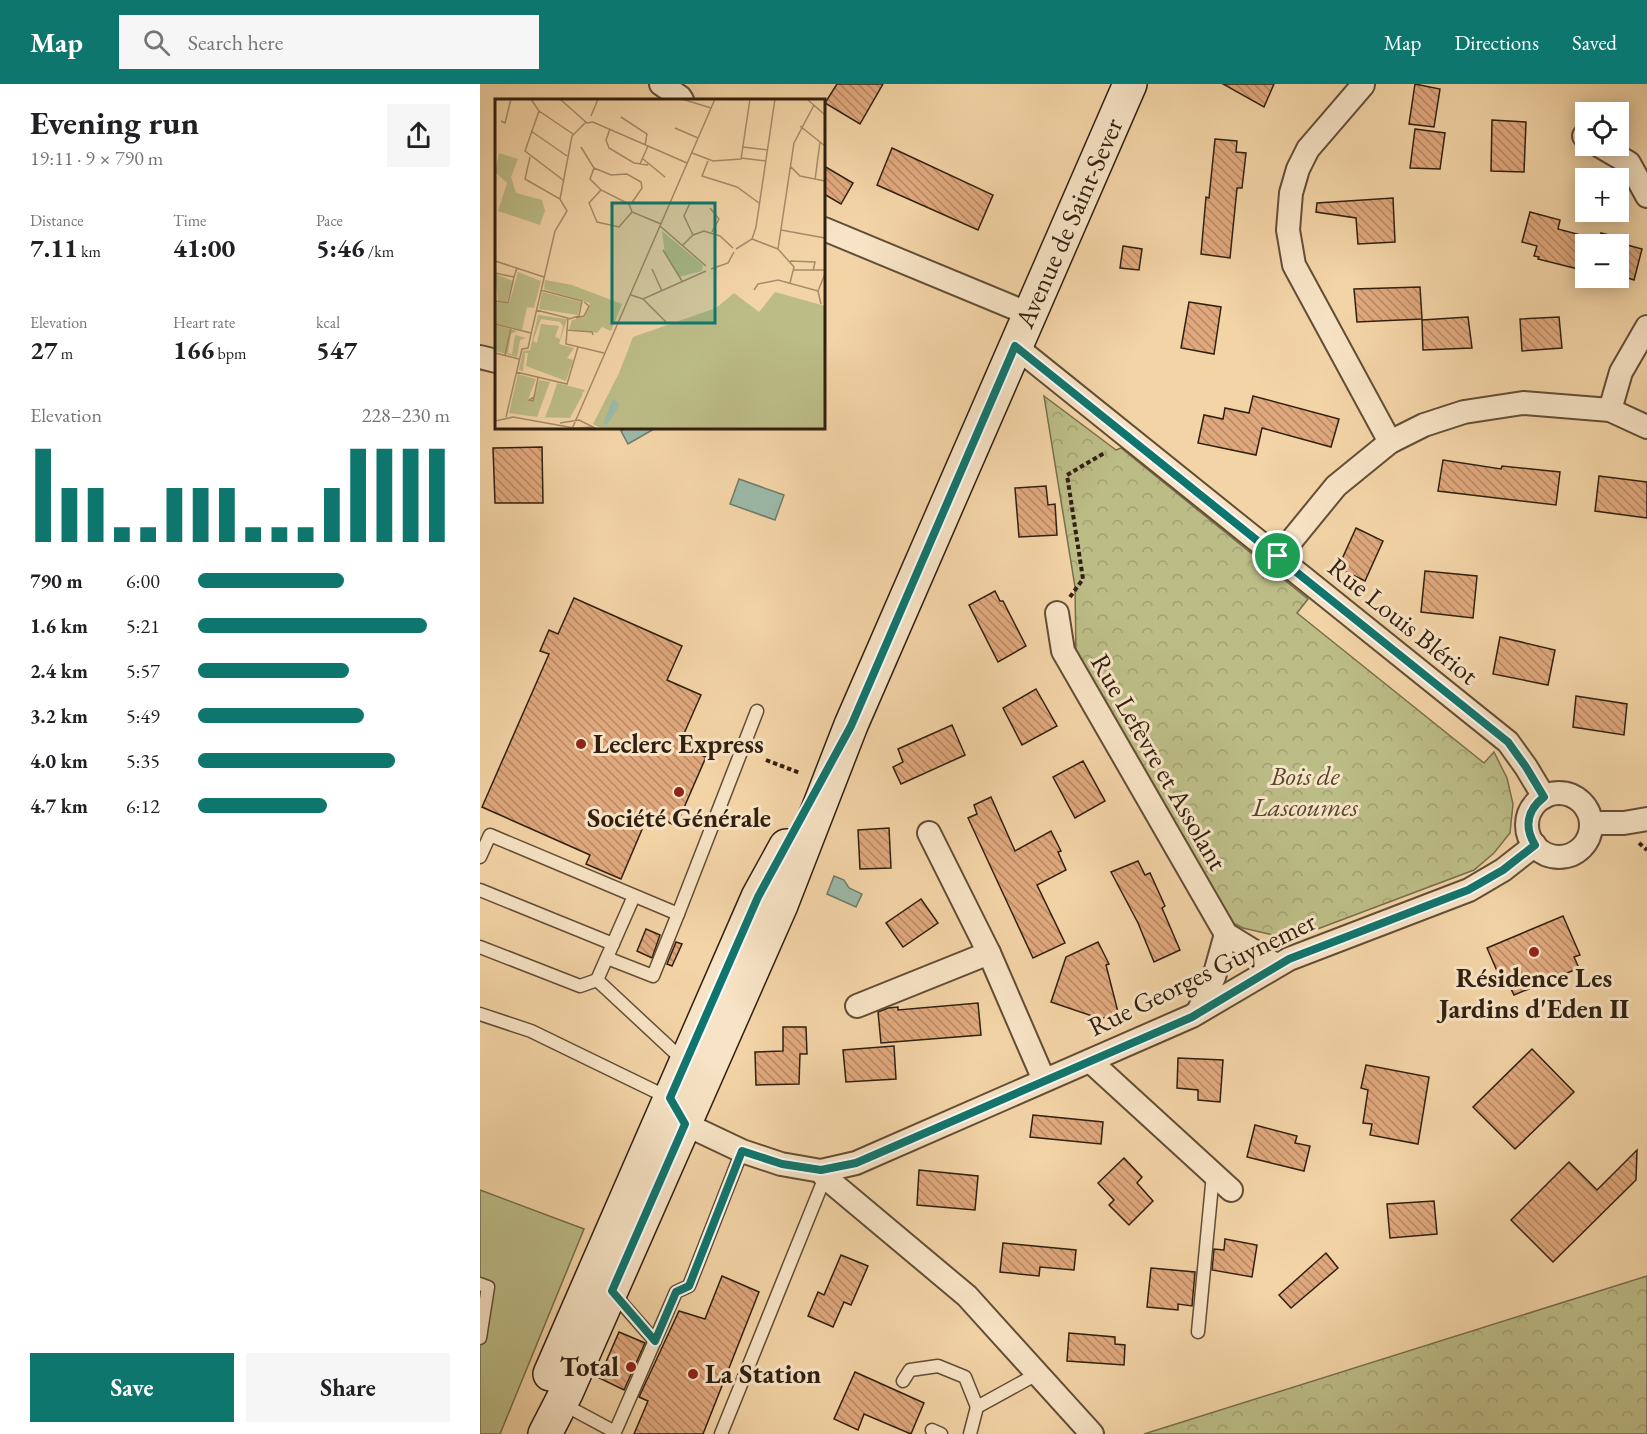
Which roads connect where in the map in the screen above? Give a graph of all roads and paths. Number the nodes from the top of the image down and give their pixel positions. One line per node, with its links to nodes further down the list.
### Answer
1 (661, 84): 4 (street)
2 (1130, 84): 8 (main road, Avenue de Saint-Sever)
3 (1363, 85): 15 (street)
4 (684, 94)
5 (1618, 156): 6 (street)
6 (1647, 196)
7 (825, 229): 8 (street)
8 (1029, 315): 10 (main road, Avenue de Saint-Sever)
9 (1647, 327): 13 (street)
10 (1015, 346): 17 (street, Rue Louis Blériot); 42 (main road, Avenue de Saint-Sever)
11 (480, 357): 12 (street)
12 (495, 361)
13 (1610, 410): 14 (street); 15 (street)
14 (1647, 427)
15 (1390, 441): 17 (street)
16 (1106, 452): 18 (path)
17 (1278, 556): 22 (street, Rue Louis Blériot)
18 (1057, 613): 31 (street, Rue Lefèvre et Assolant)
19 (758, 711): 30 (lane)
20 (766, 760): 21 (path)
21 (800, 773)
22 (1544, 797): 24 (street); 26 (street)
23 (1647, 819): 24 (street)
24 (1591, 824): 26 (street)
25 (929, 833): 34 (street)
26 (1535, 845): 36 (street, Rue Georges Guynemer)
27 (480, 857): 29 (lane)
28 (480, 890): 32 (lane)
29 (634, 896): 30 (lane); 32 (lane)
30 (678, 914): 35 (lane)
31 (1226, 934): 36 (street, Rue Lefèvre et Assolant); 39 (street)
32 (613, 944): 35 (lane)
33 (480, 947): 37 (lane)
34 (989, 952): 38 (street); 43 (street)
35 (607, 958): 37 (lane)
36 (1276, 965): 39 (street, Rue Georges Guynemer)
37 (597, 980): 42 (lane)
38 (857, 1006)
39 (1198, 1012): 41 (street, Rue Georges Guynemer)
40 (480, 1014): 44 (lane)
41 (1090, 1060): 43 (street, Rue Georges Guynemer); 47 (street)
42 (695, 1069): 44 (main road, Avenue de Saint-Sever)
43 (1044, 1080): 46 (street, Rue Georges Guynemer)
44 (677, 1111): 45 (street); 50 (main road, Avenue de Saint-Sever); 54 (main road, Avenue de Saint-Sever)
45 (742, 1151): 46 (street); 53 (lane)
46 (823, 1174): 55 (street); 61 (lane)
47 (1213, 1174): 48 (street); 51 (lane)
48 (1231, 1190)
49 (480, 1284): 52 (lane)
50 (612, 1291): 53 (lane); 57 (main road, Avenue de Saint-Sever)
51 (1198, 1332)
52 (480, 1338)
53 (655, 1341): 57 (lane)
54 (557, 1356): 57 (lane); 59 (main road, Avenue de Saint-Sever)
55 (1037, 1374): 58 (lane); 63 (street)
56 (903, 1381): 58 (lane)
57 (561, 1404): 60 (main road, Avenue de Saint-Sever)
58 (977, 1407): 62 (lane)
59 (531, 1434)
60 (545, 1434)
61 (721, 1434)
62 (970, 1434)
63 (1092, 1434)

